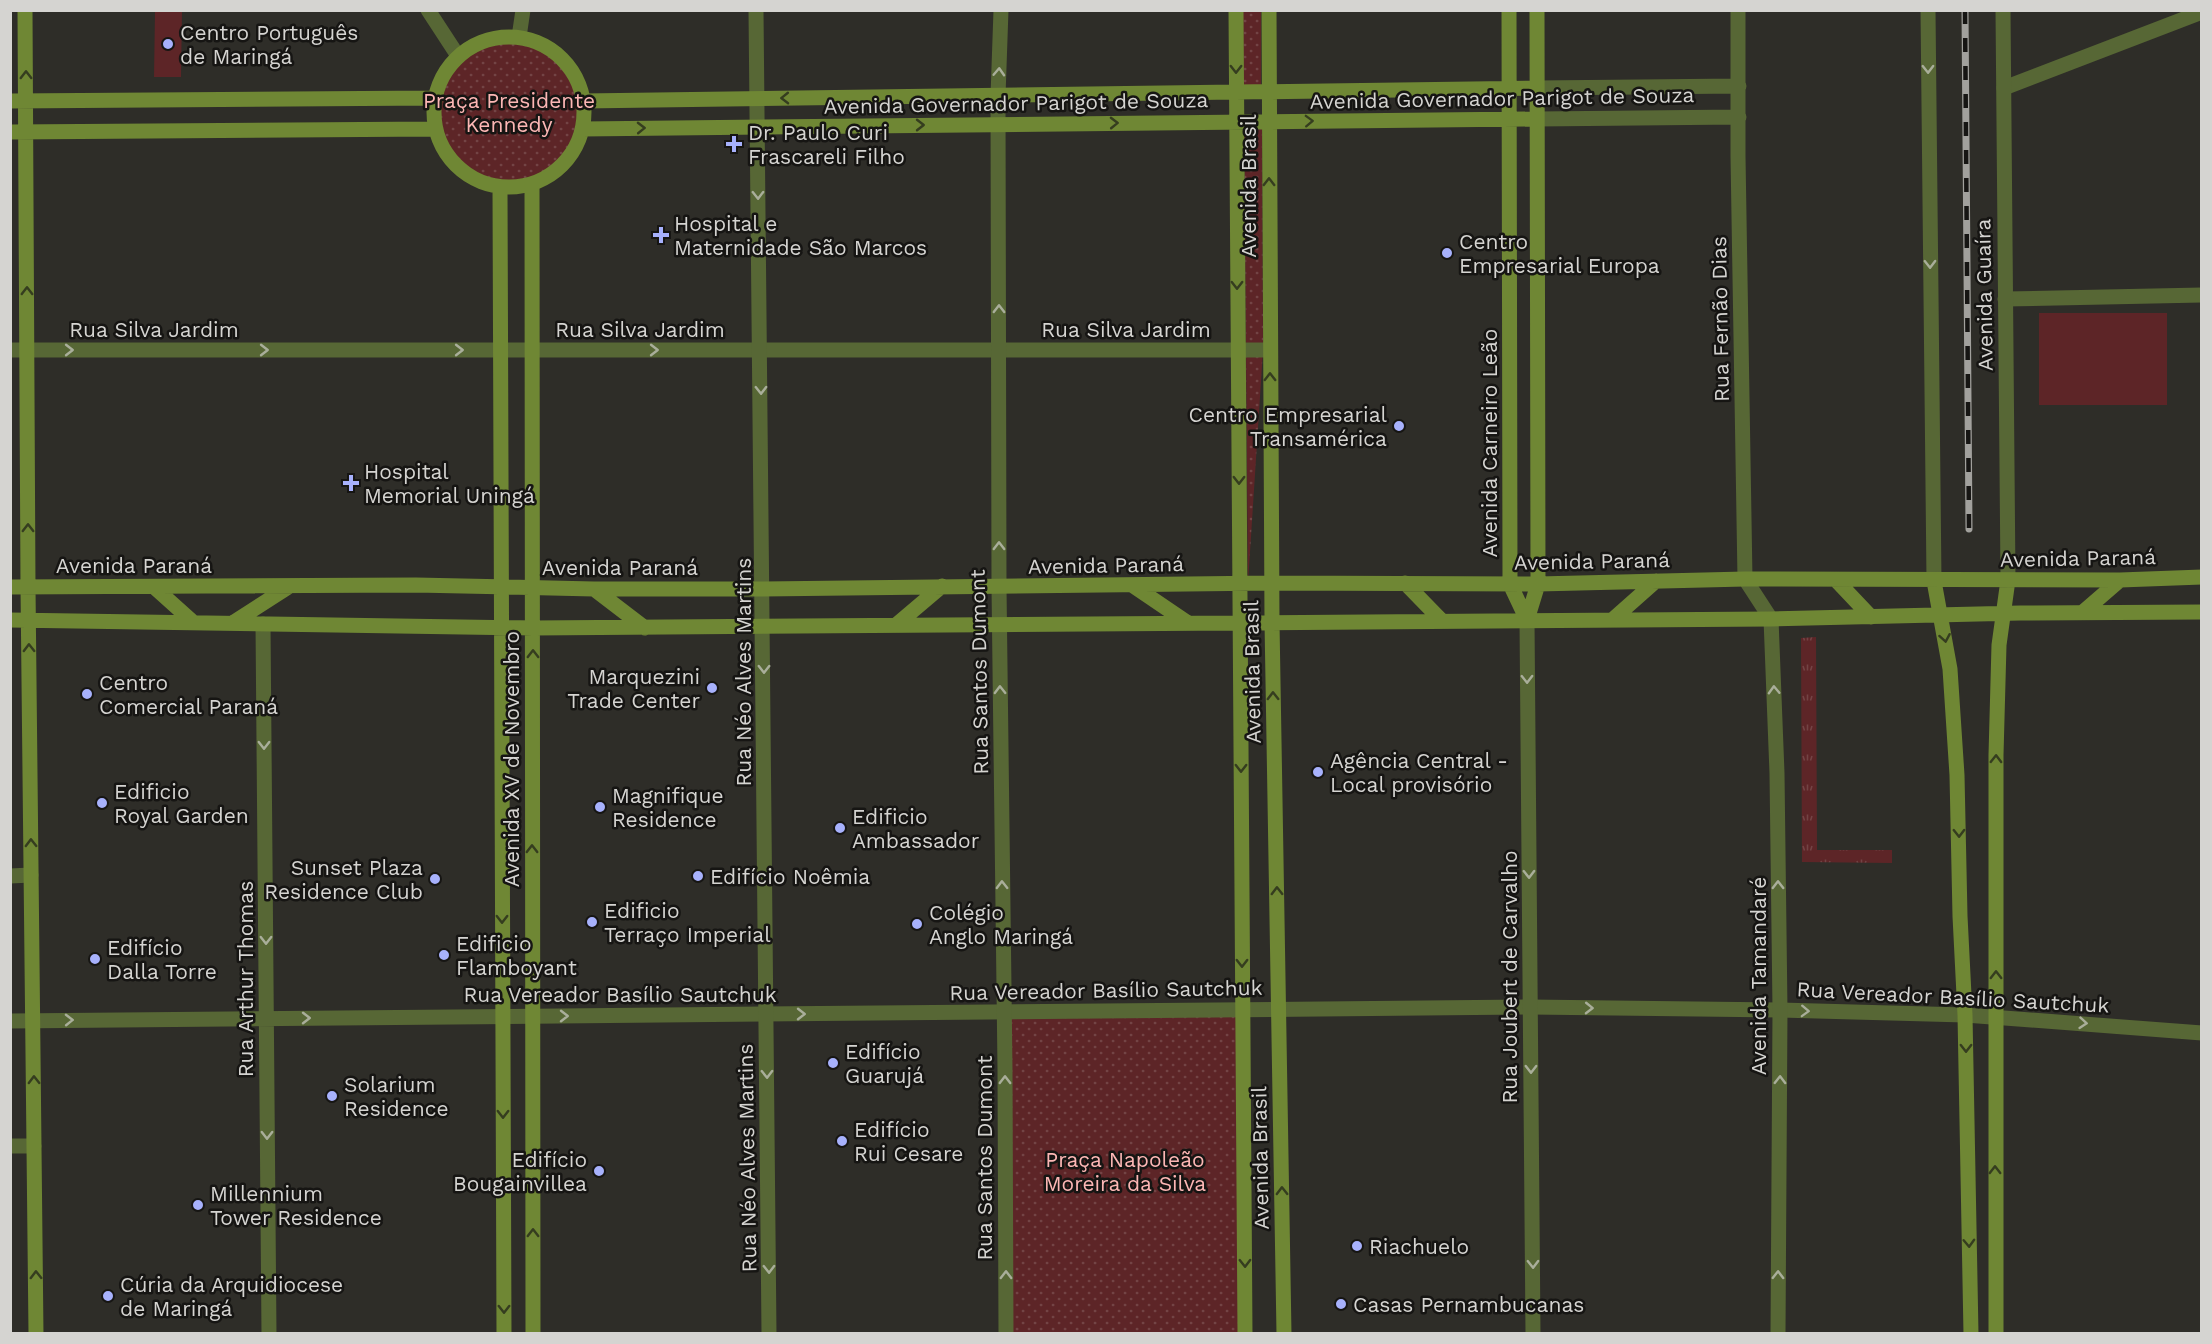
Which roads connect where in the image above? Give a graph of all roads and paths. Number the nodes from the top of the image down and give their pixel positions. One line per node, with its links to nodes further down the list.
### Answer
1 (25, 10): 25 (main road, one-way to 1)
2 (428, 10): 15 (street)
3 (522, 10): 14 (street)
4 (756, 10): 24 (street, Rua Néo Alves Martins)
5 (1001, 10): 22 (street, Rua Santos Dumont, one-way to 5)
6 (1236, 10): 20 (main road, Avenida Brasil, one-way to 20)
7 (1269, 10): 21 (main road, Avenida Brasil)
8 (1509, 10): 19 (main road, Avenida Carneiro Leão)
9 (1537, 10): 17 (main road)
10 (1738, 10): 16 (street, Rua Fernão Dias)
11 (1928, 10): 54 (street, one-way to 54)
12 (2003, 10): 18 (street, Avenida Guaíra)
13 (2202, 12): 18 (street)
14 (519, 37): 15 (main road); 26 (main road)
15 (458, 56): 23 (main road)
16 (1738, 86): 17 (street, Avenida Governador Parigot de Souza); 27 (street, Rua Fernão Dias)
17 (1537, 88): 19 (main road, Avenida Governador Parigot de Souza); 29 (main road)
18 (2004, 88): 40 (street, Avenida Guaíra)
19 (1509, 89): 21 (main road, Avenida Governador Parigot de Souza); 28 (main road, Avenida Carneiro Leão)
20 (1236, 92): 21 (main road, Avenida Governador Parigot de Souza); 22 (main road, Avenida Governador Parigot de Souza); 30 (main road, Avenida Brasil)
21 (1269, 92): 31 (main road, Avenida Brasil)
22 (998, 96): 24 (main road, Avenida Governador Parigot de Souza, one-way to 24); 32 (street, Rua Santos Dumont)
23 (434, 98): 25 (main road); 34 (main road)
24 (757, 99): 26 (main road, Avenida Governador Parigot de Souza); 33 (street, Rua Néo Alves Martins)
25 (18, 101): 36 (main road)
26 (583, 101): 35 (main road)
27 (1739, 117): 29 (street, Avenida Governador Parigot de Souza); 50 (street, Rua Fernão Dias)
28 (1509, 119): 29 (main road, Avenida Governador Parigot de Souza); 31 (main road, Avenida Governador Parigot de Souza, one-way to 28); 59 (main road, Avenida Carneiro Leão)
29 (1537, 119): 60 (main road)
30 (1236, 122): 31 (main road, Avenida Governador Parigot de Souza); 32 (main road, Avenida Governador Parigot de Souza, one-way to 30); 47 (main road, Avenida Brasil, one-way to 47)
31 (1269, 122): 48 (main road, Avenida Brasil, one-way to 31)
32 (998, 124): 33 (main road, Avenida Governador Parigot de Souza, one-way to 32); 46 (street, Rua Santos Dumont, one-way to 32)
33 (758, 127): 35 (main road, Avenida Governador Parigot de Souza, one-way to 33); 45 (street, Rua Néo Alves Martins, one-way to 45)
34 (435, 129): 36 (main road); 38 (main road)
35 (582, 129): 37 (main road)
36 (18, 131): 42 (main road, one-way to 36)
37 (532, 184): 38 (main road); 44 (main road, Avenida XV de Novembro)
38 (500, 188): 43 (main road, Avenida XV de Novembro)
39 (2202, 296): 40 (street)
40 (2005, 299): 52 (street, Avenida Guaíra)
41 (10, 350): 42 (street, Rua Silva Jardim)
42 (27, 350): 43 (street, Rua Silva Jardim, one-way to 43); 65 (main road, one-way to 42)
43 (501, 350): 44 (street, Rua Silva Jardim); 68 (main road, Avenida XV de Novembro)
44 (532, 350): 45 (street, Rua Silva Jardim, one-way to 45); 69 (main road, Avenida XV de Novembro)
45 (760, 350): 46 (street, Rua Silva Jardim); 71 (street, Rua Néo Alves Martins, one-way to 71)
46 (999, 350): 47 (street, Rua Silva Jardim); 67 (street, Rua Santos Dumont, one-way to 46)
47 (1238, 350): 48 (street, Rua Silva Jardim); 58 (main road, Avenida Brasil, one-way to 58)
48 (1270, 350): 56 (main road, Avenida Brasil, one-way to 48)
49 (2202, 577): 53 (main road, Avenida Paraná)
50 (1745, 579): 51 (main road, Avenida Paraná); 55 (main road, Avenida Paraná); 77 (street)
51 (1836, 580): 54 (main road, Avenida Paraná); 76 (main road)
52 (2008, 580): 53 (main road, Avenida Paraná); 54 (main road, Avenida Paraná); 74 (main road)
53 (2120, 580): 72 (main road)
54 (1934, 581): 75 (main road)
55 (1656, 582): 60 (main road, Avenida Paraná); 81 (main road)
56 (1272, 583): 57 (main road, Avenida Paraná); 58 (main road, Avenida Paraná); 86 (main road, Avenida Brasil)
57 (1405, 583): 59 (main road, Avenida Paraná); 82 (main road)
58 (1239, 584): 61 (main road, Avenida Paraná); 85 (main road, Avenida Brasil)
59 (1510, 584): 60 (main road, Avenida Paraná); 80 (main road, Avenida Carneiro Leão)
60 (1538, 584): 80 (main road)
61 (1132, 585): 67 (main road, Avenida Paraná); 87 (main road)
62 (290, 586): 66 (main road, Avenida Paraná); 68 (main road, Avenida Paraná); 84 (main road)
63 (942, 586): 67 (main road, Avenida Paraná); 71 (main road, Avenida Paraná); 89 (main road)
64 (10, 587): 65 (main road, Avenida Paraná)
65 (28, 587): 66 (main road, Avenida Paraná); 79 (main road)
66 (154, 587): 83 (main road)
67 (999, 587): 90 (street, Rua Santos Dumont)
68 (502, 588): 69 (main road, Avenida Paraná); 92 (main road, Avenida XV de Novembro)
69 (533, 588): 70 (main road, Avenida Paraná); 93 (main road, Avenida XV de Novembro)
70 (594, 589): 71 (main road, Avenida Paraná); 94 (main road)
71 (763, 589): 91 (street, Rua Néo Alves Martins)
72 (2083, 612): 73 (main road); 74 (main road)
73 (2202, 612)
74 (2004, 613): 75 (main road); 106 (main road, one-way to 74)
75 (1941, 615): 76 (main road); 103 (main road, one-way to 103)
76 (1871, 617): 77 (main road)
77 (1771, 619): 81 (main road); 100 (street, Avenida Tamandaré, one-way to 77)
78 (10, 620): 79 (main road)
79 (29, 620): 83 (main road); 95 (main road, one-way to 79)
80 (1527, 620): 81 (main road); 82 (main road); 97 (street, Rua Joubert de Carvalho, one-way to 97)
81 (1612, 620)
82 (1442, 621): 86 (main road)
83 (194, 622): 84 (main road)
84 (234, 622): 88 (main road)
85 (1239, 622): 86 (main road); 87 (main road); 98 (main road, Avenida Brasil, one-way to 98)
86 (1272, 622): 99 (main road, Avenida Brasil, one-way to 86)
87 (1188, 623): 90 (main road)
88 (263, 624): 92 (main road); 107 (street, Rua Arthur Thomas, one-way to 107)
89 (896, 625): 90 (main road); 91 (main road)
90 (999, 626): 101 (street, Rua Santos Dumont, one-way to 90)
91 (763, 627): 94 (main road); 102 (street, Rua Néo Alves Martins, one-way to 102)
92 (502, 628): 93 (main road); 104 (main road, Avenida XV de Novembro, one-way to 104)
93 (533, 628): 94 (main road); 105 (main road, Avenida XV de Novembro, one-way to 93)
94 (645, 628)
95 (31, 875): 96 (street); 109 (main road)
96 (10, 876)
97 (1530, 1007): 99 (street, Rua Vereador Basílio Sautchuk); 100 (street, Rua Vereador Basílio Sautchuk, one-way to 100); 121 (street, Rua Joubert de Carvalho, one-way to 121)
98 (1242, 1009): 99 (street, Rua Vereador Basílio Sautchuk); 101 (street, Rua Vereador Basílio Sautchuk); 119 (main road, Avenida Brasil, one-way to 119)
99 (1280, 1009): 120 (main road, Avenida Brasil, one-way to 99)
100 (1780, 1010): 103 (street, Rua Vereador Basílio Sautchuk, one-way to 103); 122 (street, Avenida Tamandaré, one-way to 100)
101 (1003, 1012): 102 (street, Rua Vereador Basílio Sautchuk, one-way to 101); 118 (street, Rua Santos Dumont, one-way to 101)
102 (766, 1014): 105 (street, Rua Vereador Basílio Sautchuk, one-way to 102); 117 (street, Rua Néo Alves Martins, one-way to 117)
103 (1965, 1015): 106 (street, Rua Vereador Basílio Sautchuk); 123 (main road, one-way to 123)
104 (502, 1016): 105 (street, Rua Vereador Basílio Sautchuk); 107 (street, Rua Vereador Basílio Sautchuk, one-way to 104); 115 (main road, Avenida XV de Novembro, one-way to 115)
105 (532, 1016): 116 (main road, Avenida XV de Novembro, one-way to 105)
106 (1995, 1016): 110 (street, Rua Vereador Basílio Sautchuk, one-way to 110); 124 (main road, one-way to 106)
107 (266, 1018): 109 (street, Rua Vereador Basílio Sautchuk, one-way to 107); 114 (street, Rua Arthur Thomas, one-way to 114)
108 (10, 1021): 109 (street, Rua Vereador Basílio Sautchuk)
109 (33, 1021): 112 (main road, one-way to 109)
110 (2202, 1033)
111 (10, 1146): 112 (street)
112 (34, 1146): 113 (main road, one-way to 112)
113 (36, 1334)
114 (269, 1334)
115 (504, 1334)
116 (533, 1334)
117 (769, 1334)
118 (1006, 1334)
119 (1245, 1334)
120 (1284, 1334)
121 (1533, 1334)
122 (1778, 1334)
123 (1971, 1334)
124 (1996, 1334)

